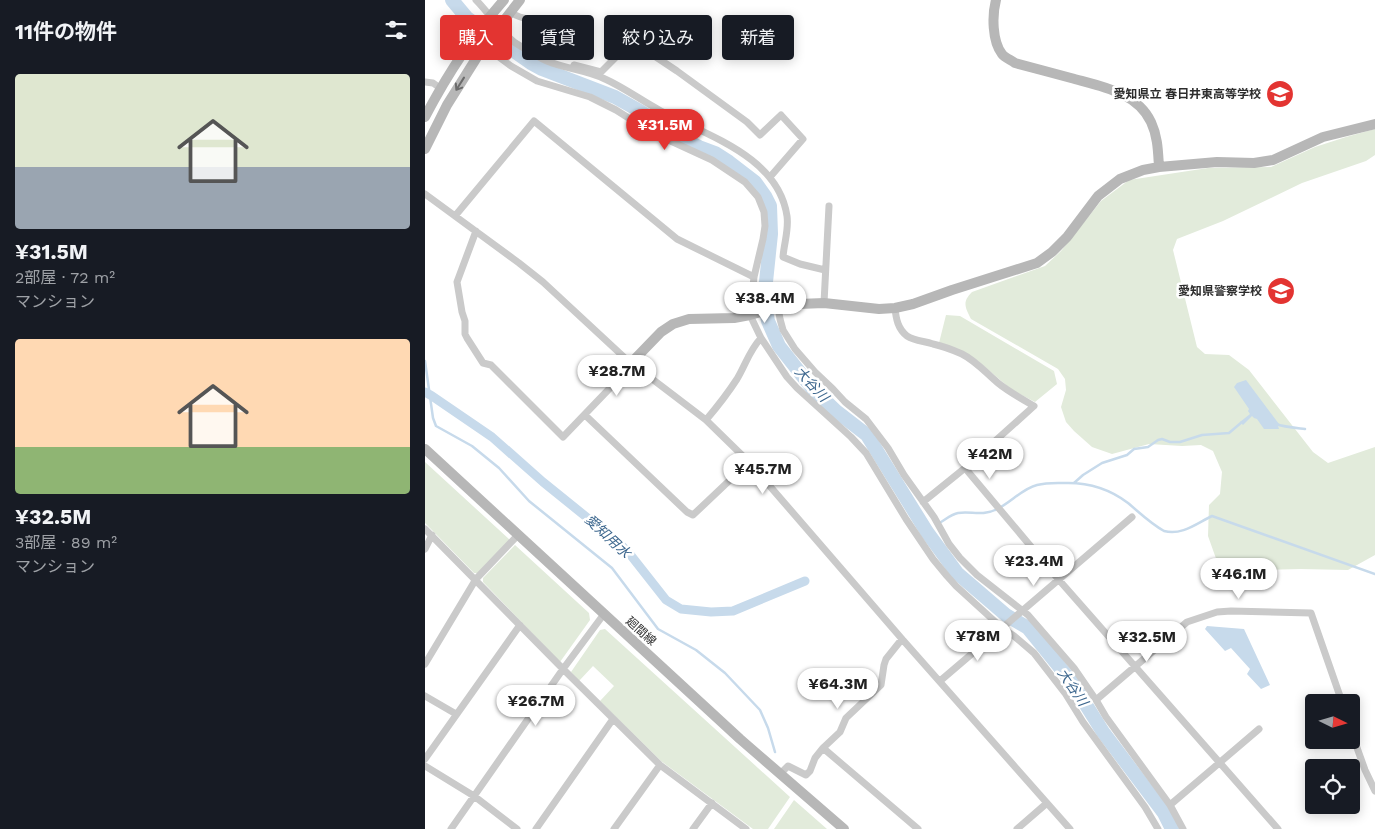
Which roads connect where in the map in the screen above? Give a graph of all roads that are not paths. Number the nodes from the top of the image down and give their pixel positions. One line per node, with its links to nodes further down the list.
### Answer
1 (476, 0): 6 (street)
2 (504, 0): 7 (street)
3 (520, 0): 5 (street)
4 (996, 0): 20 (street)
5 (510, 12): 8 (street); 9 (street)
6 (487, 15)
7 (491, 15)
8 (508, 15)
9 (522, 18)
10 (512, 40): 14 (street)
11 (459, 60): 16 (street)
12 (476, 60): 19 (street, one-way to 19)
13 (504, 60): 27 (street)
14 (564, 66): 21 (street); 21 (street)
15 (425, 82): 16 (street)
16 (440, 88): 17 (street)
17 (425, 116)
18 (1375, 124): 20 (street)
19 (425, 149)
20 (1159, 167): 30 (street)
21 (770, 178): 26 (street)
22 (425, 194): 24 (street)
23 (829, 206): 26 (street)
24 (455, 216): 25 (street); 27 (street)
25 (476, 231): 33 (street); 34 (street)
26 (825, 270): 28 (street)
27 (755, 277): 31 (street)
28 (824, 303): 29 (street); 30 (street)
29 (776, 308): 31 (street); 39 (street)
30 (895, 308): 38 (street)
31 (749, 315): 32 (street); 33 (street)
32 (761, 338): 35 (street); 50 (street)
33 (632, 364): 34 (street); 35 (street)
34 (585, 415): 37 (street)
35 (706, 420): 37 (street)
36 (425, 449): 42 (street, 廻間線)
37 (749, 462): 51 (street)
38 (965, 468): 39 (street); 46 (street)
39 (923, 502): 47 (street)
40 (1132, 516): 46 (street)
41 (425, 529): 43 (street)
42 (519, 535): 45 (street); 48 (street, 廻間線)
43 (432, 536): 44 (street); 45 (street)
44 (425, 549)
45 (476, 579): 49 (street); 52 (street)
46 (1059, 580): 47 (street); 53 (street)
47 (1023, 611): 50 (street); 58 (street)
48 (604, 614): 54 (street); 68 (street, 廻間線)
49 (520, 625): 54 (street); 59 (street)
50 (1003, 627): 55 (street); 84 (street)
51 (902, 639): 55 (street); 62 (street)
52 (425, 664)
53 (1136, 667): 56 (street); 58 (street); 65 (street)
54 (563, 669): 60 (street); 70 (street)
55 (940, 681): 72 (street)
56 (1339, 694)
57 (425, 696): 59 (street)
58 (1096, 700): 73 (street)
59 (456, 714): 64 (street)
60 (613, 719): 66 (street); 76 (street)
61 (1259, 729): 65 (street)
62 (823, 748): 68 (street); 81 (street)
63 (1357, 749): 69 (street)
64 (425, 759)
65 (1219, 762): 73 (street); 86 (street)
66 (660, 765): 71 (street); 77 (street)
67 (425, 766): 70 (street)
68 (781, 773): 80 (street, 廻間線)
69 (1375, 791)
70 (474, 796): 74 (street); 75 (street)
71 (712, 803): 78 (street); 79 (street)
72 (1047, 803): 82 (street); 83 (street)
73 (1171, 805): 85 (street)
74 (451, 829)
75 (517, 829)
76 (536, 829)
77 (614, 829)
78 (693, 829)
79 (746, 829)
80 (844, 829)
81 (917, 829)
82 (1017, 829)
83 (1070, 829)
84 (1158, 829)
85 (1183, 829)
86 (1278, 829)

